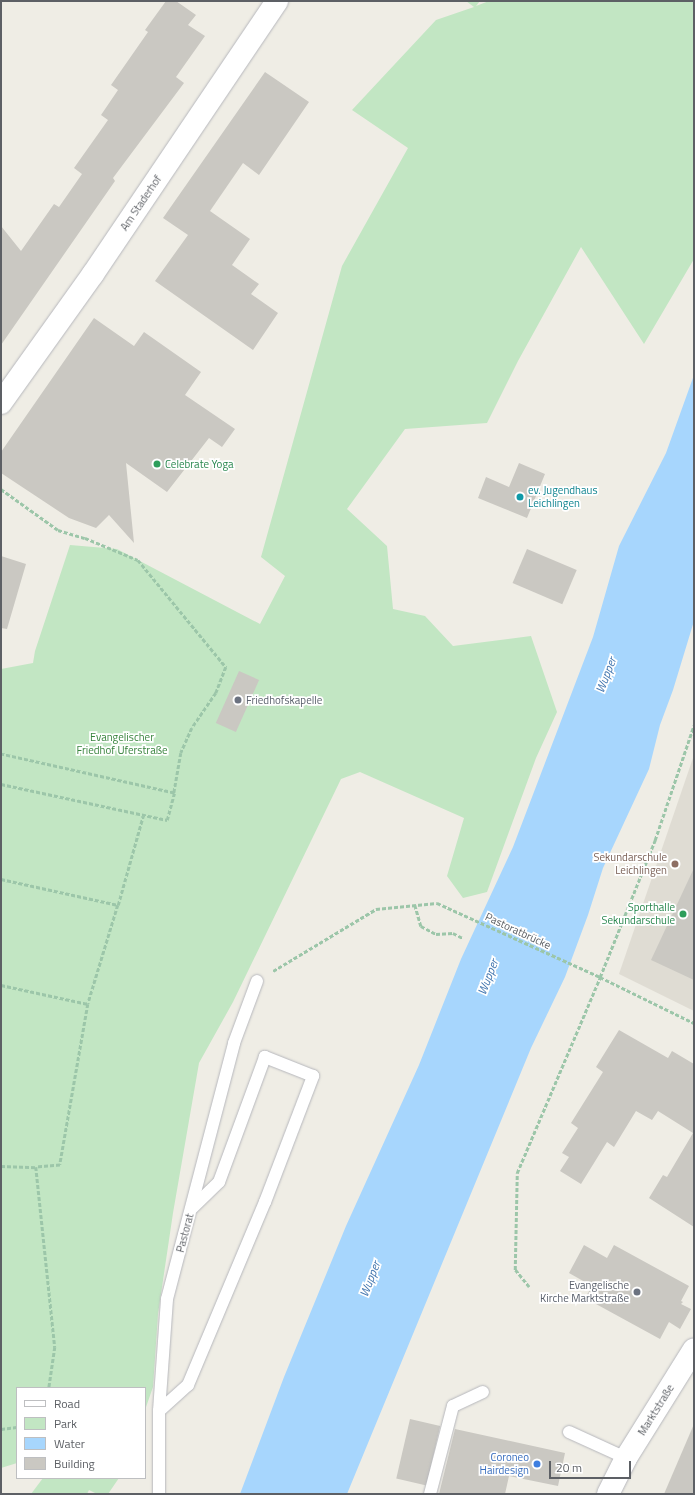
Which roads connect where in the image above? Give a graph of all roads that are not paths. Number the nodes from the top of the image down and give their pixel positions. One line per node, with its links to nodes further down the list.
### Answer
1 (277, 1): 2 (street, Am Staderhof)
2 (1, 403)
3 (257, 981): 4 (lane, Pastorat)
4 (191, 1209): 7 (lane, Pastorat); 7 (lane)
5 (694, 1349): 9 (street, Marktstraße)
6 (483, 1392): 11 (lane)
7 (159, 1411): 10 (lane, Pastorat)
8 (569, 1432): 9 (lane)
9 (626, 1458): 12 (street, Marktstraße)
10 (159, 1494)
11 (430, 1494)
12 (608, 1494)

